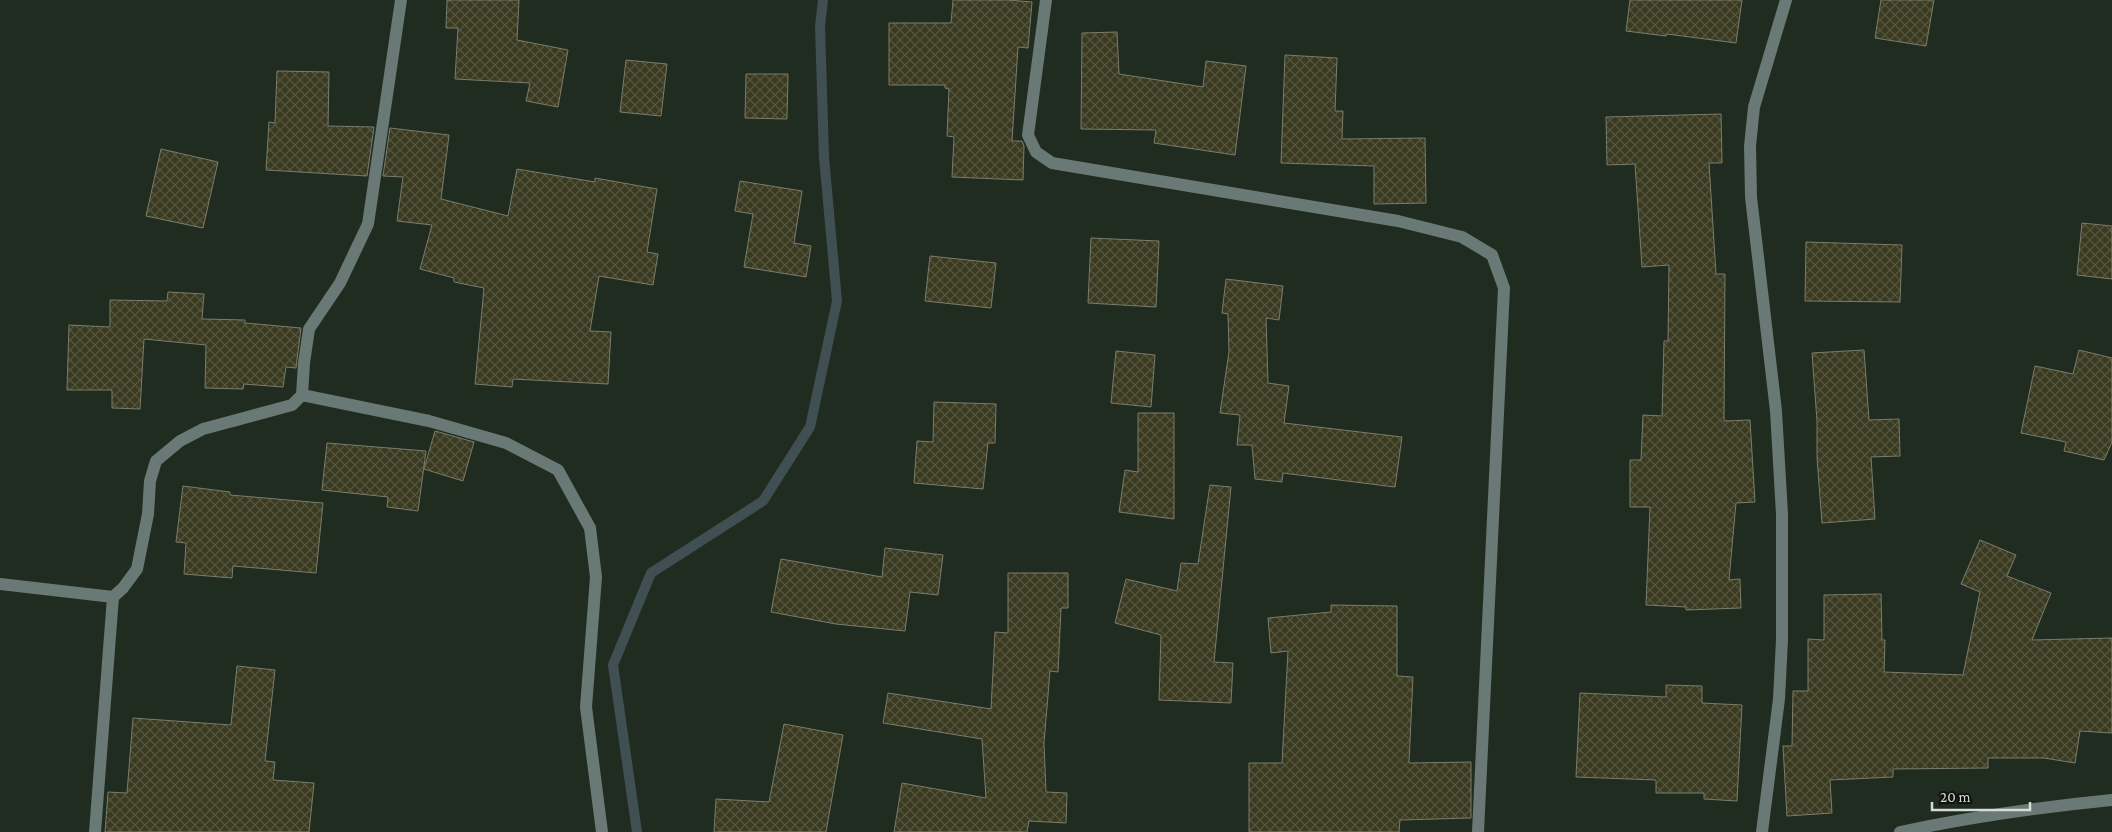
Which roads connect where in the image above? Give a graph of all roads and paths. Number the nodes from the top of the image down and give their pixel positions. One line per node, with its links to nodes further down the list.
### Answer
1 (401, 0): 4 (street)
2 (1046, 0): 10 (street)
3 (1786, 0): 11 (street)
4 (302, 396): 6 (street); 9 (street)
5 (0, 584): 6 (street)
6 (113, 597): 8 (street)
7 (2112, 800): 12 (street)
8 (94, 832)
9 (602, 832)
10 (1478, 832)
11 (1762, 832)
12 (1900, 832)

